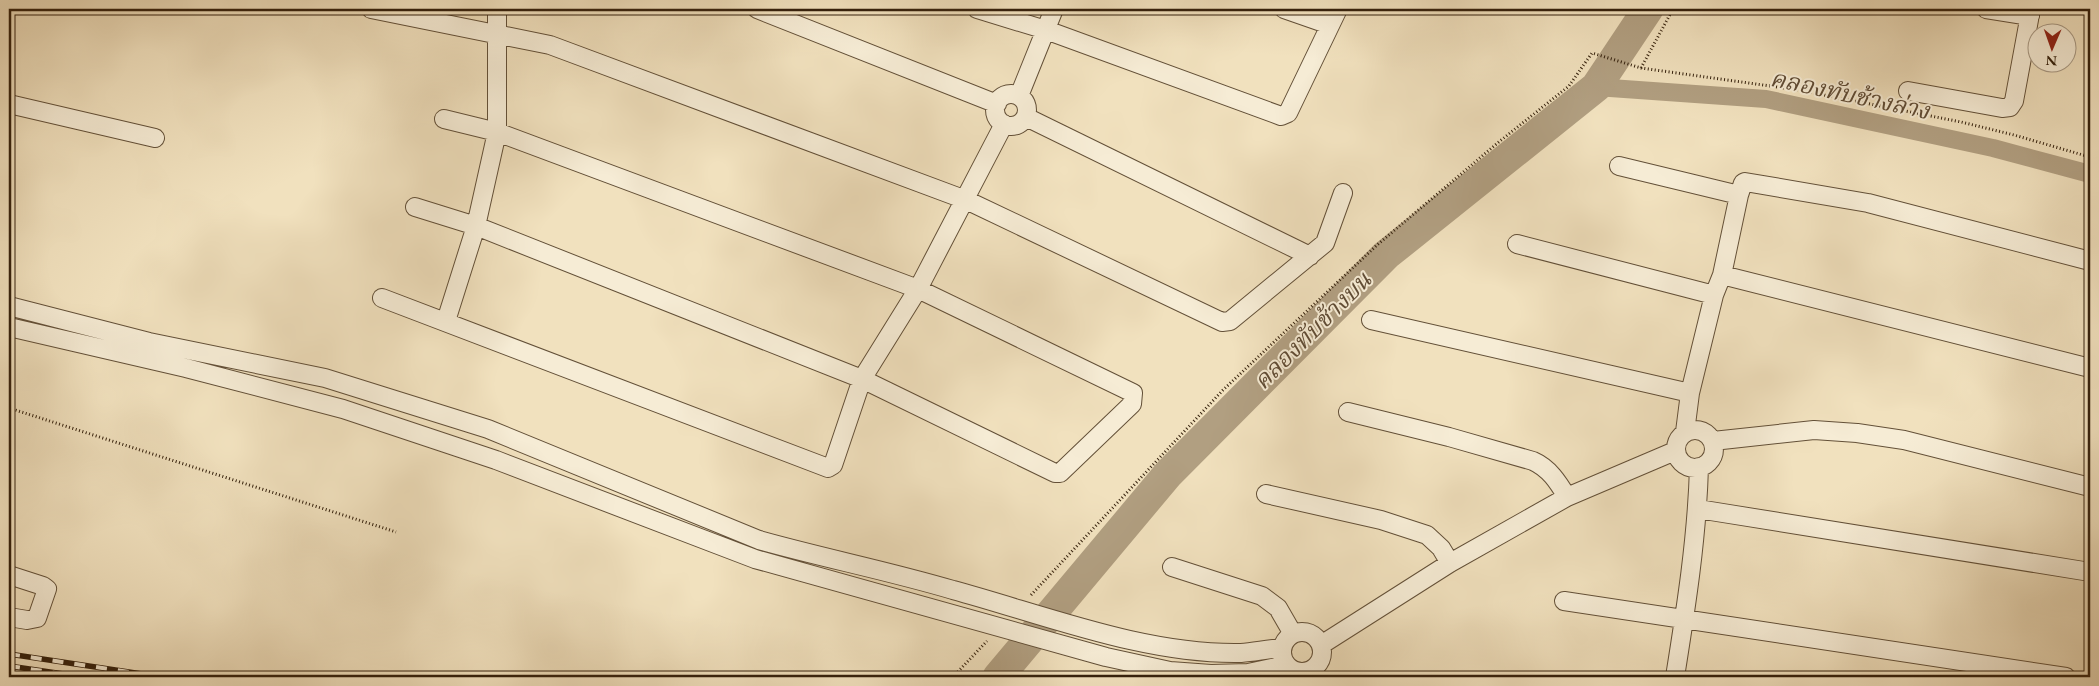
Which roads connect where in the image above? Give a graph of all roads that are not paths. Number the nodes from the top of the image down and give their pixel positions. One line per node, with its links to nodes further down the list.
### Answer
1 (371, 9): 12 (street)
2 (496, 9): 12 (street)
3 (757, 9): 16 (street)
4 (977, 9): 11 (street)
5 (1054, 9): 11 (street)
6 (1284, 9): 10 (street)
7 (1338, 9): 10 (street)
8 (1986, 9): 9 (street)
9 (2031, 12): 13 (street)
10 (1330, 25): 11 (street)
11 (1046, 30): 14 (street)
12 (495, 34): 20 (street); 25 (street)
13 (1908, 91)
14 (1019, 96): 16 (street); 17 (street)
15 (9, 104): 21 (street)
16 (997, 104): 19 (street)
17 (1026, 117): 19 (street); 29 (street)
18 (444, 119): 20 (street)
19 (1004, 124): 25 (street)
20 (497, 132): 27 (street); 32 (street)
21 (156, 138)
22 (1619, 166): 24 (street)
23 (1343, 193): 29 (street)
24 (1739, 195): 30 (street); 31 (street)
25 (966, 200): 29 (street); 32 (street)
26 (415, 207): 27 (street)
27 (476, 226): 37 (street); 42 (street)
28 (1517, 244): 33 (street)
29 (1310, 256)
30 (2090, 261)
31 (1722, 275): 33 (street); 41 (street)
32 (918, 289): 42 (street); 42 (street)
33 (1714, 295): 43 (street)
34 (382, 298): 37 (street)
35 (9, 306): 39 (street)
36 (1370, 320): 43 (street)
37 (446, 321): 42 (street)
38 (9, 328): 40 (street)
39 (191, 350): 40 (street); 46 (street)
40 (186, 368): 49 (street)
41 (2090, 368)
42 (862, 379)
43 (1690, 392): 45 (street)
44 (1348, 412): 53 (street)
45 (1685, 432): 47 (street); 48 (street)
46 (505, 436): 49 (street); 55 (street)
47 (1713, 441): 50 (street); 51 (street)
48 (1675, 451): 50 (street); 53 (street)
49 (496, 460): 58 (street)
50 (1699, 467): 54 (street)
51 (2090, 487)
52 (1266, 494): 56 (street)
53 (1567, 497): 56 (street)
54 (1698, 509): 59 (street); 63 (street)
55 (804, 553): 58 (street); 64 (street)
56 (1450, 563): 66 (street)
57 (1172, 567): 65 (street)
58 (795, 570): 67 (street)
59 (2090, 572)
60 (9, 575): 62 (street)
61 (1564, 601): 63 (street)
62 (9, 617)
63 (1684, 621): 70 (street); 71 (street)
64 (1112, 635): 65 (street); 67 (street)
65 (1288, 641): 66 (street); 68 (street)
66 (1321, 645): 69 (street)
67 (1106, 657): 68 (street)
68 (1286, 665): 69 (street)
69 (1303, 675)
70 (1675, 677)
71 (2066, 677)

